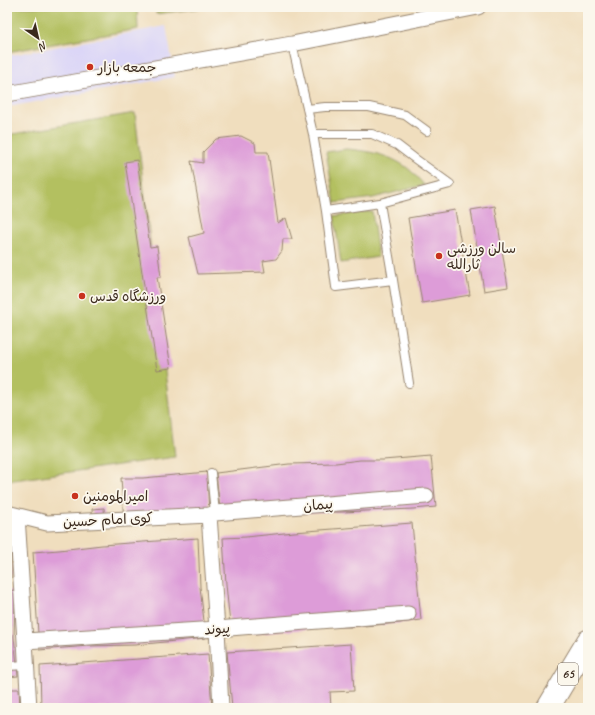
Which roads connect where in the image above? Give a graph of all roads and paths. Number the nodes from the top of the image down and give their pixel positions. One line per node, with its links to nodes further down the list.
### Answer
1 (478, 7): 2 (street)
2 (292, 44): 3 (street); 4 (lane)
3 (7, 94)
4 (307, 109): 5 (lane); 6 (lane)
5 (427, 131)
6 (313, 134): 7 (lane); 8 (lane)
7 (380, 203): 8 (lane); 9 (lane)
8 (326, 211): 9 (lane)
9 (394, 280): 10 (lane)
10 (409, 383)
11 (211, 473): 14 (lane)
12 (426, 496): 14 (street, پیمان)
13 (12, 514): 14 (street, کوی امام حسین); 15 (street)
14 (212, 514): 17 (street)
15 (14, 587): 18 (street)
16 (408, 614): 17 (street, پیوند)
17 (217, 629): 18 (street, پیوند); 23 (street)
18 (25, 641): 20 (street)
19 (588, 641): 24 (highway, 65)
20 (26, 665): 21 (lane); 22 (street)
21 (7, 666)
22 (29, 708)
23 (221, 708)
24 (548, 708)

